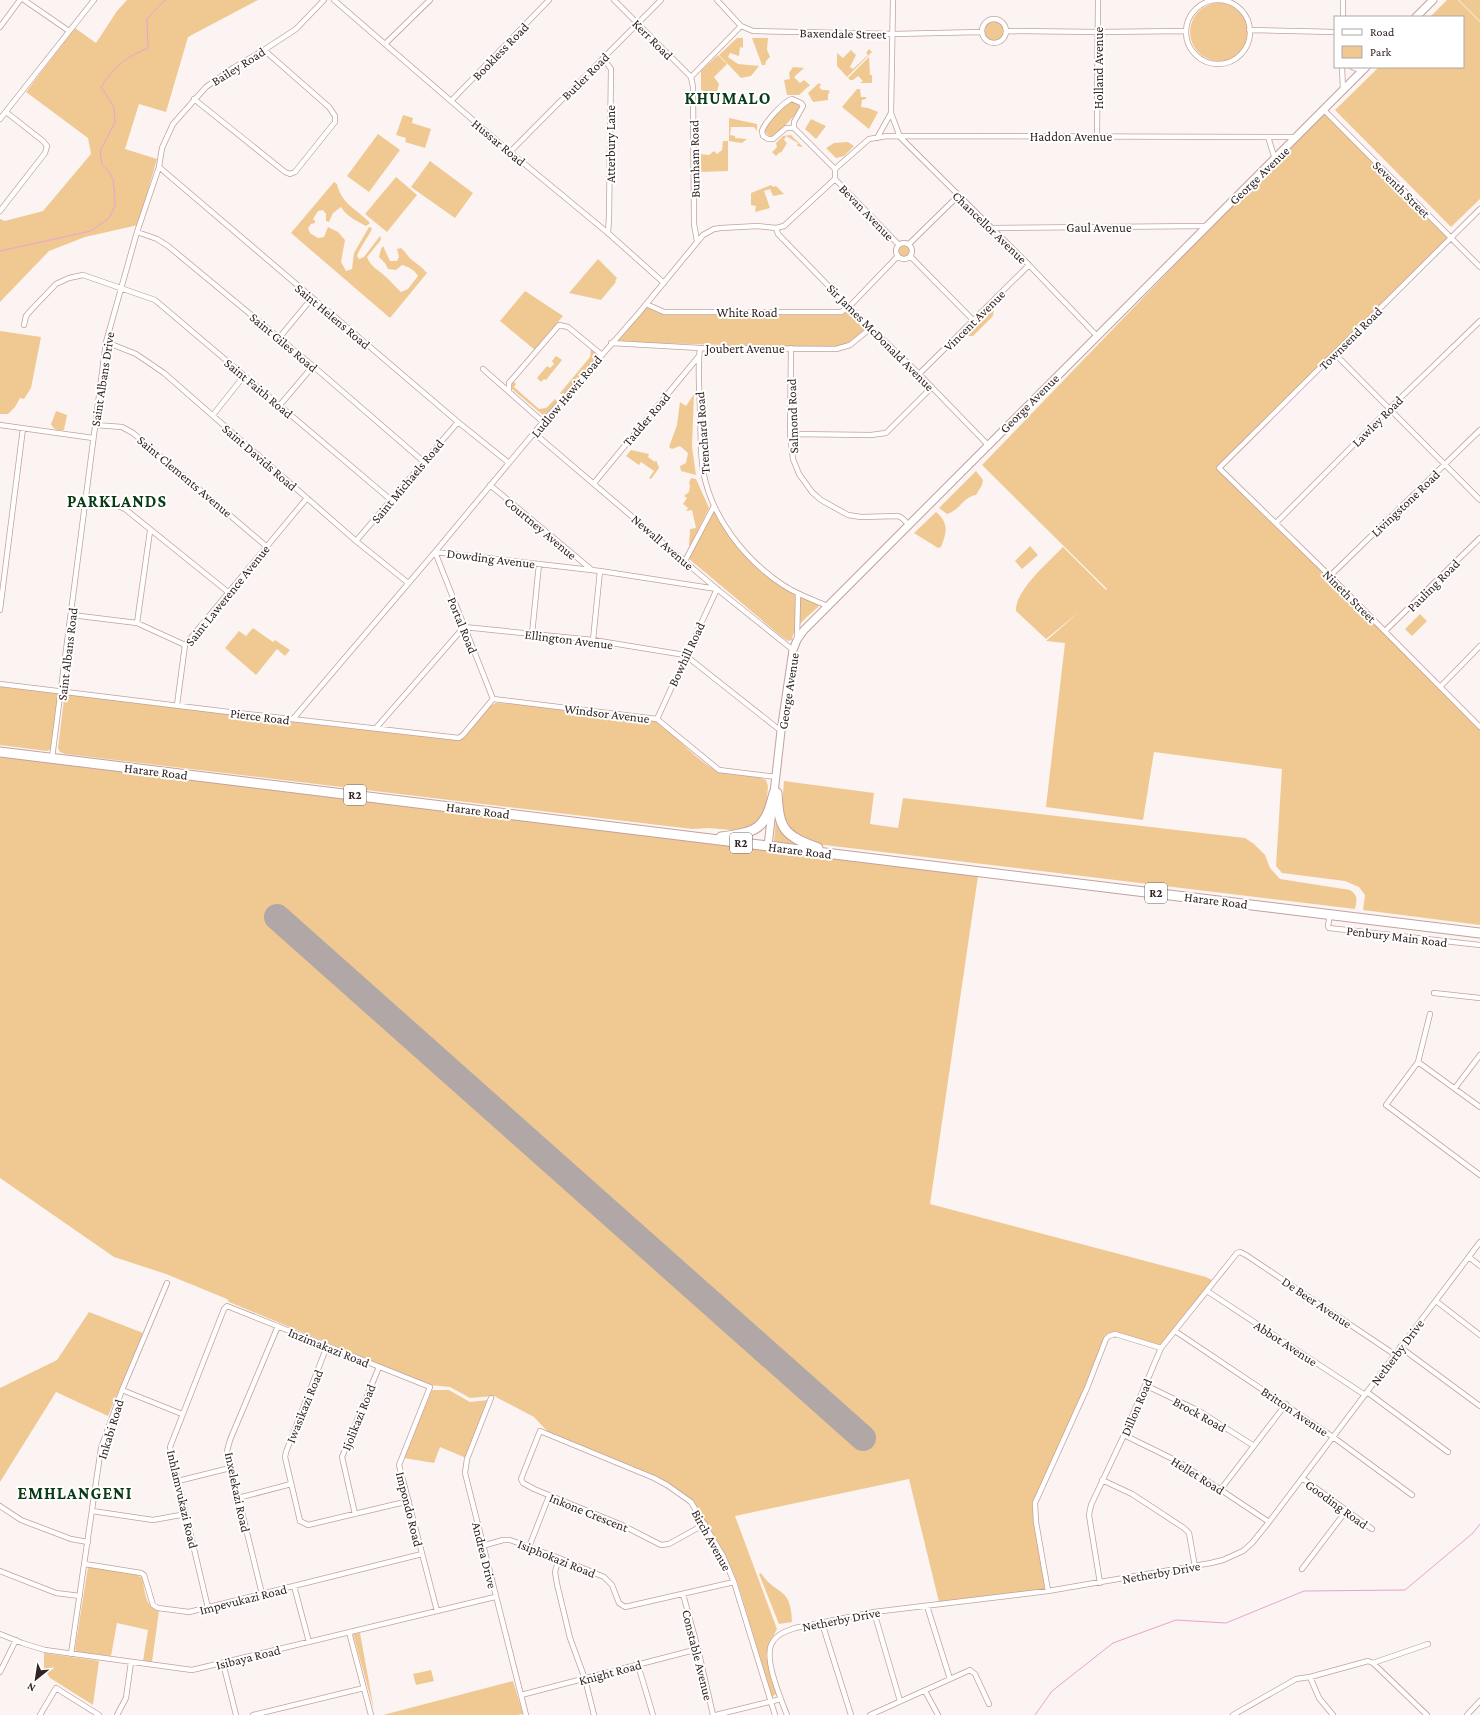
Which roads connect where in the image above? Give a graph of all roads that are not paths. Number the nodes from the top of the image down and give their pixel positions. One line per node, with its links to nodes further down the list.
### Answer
1 (20, 0): 19 (street)
2 (24, 0): 21 (street)
3 (94, 0): 21 (street)
4 (324, 0): 29 (street, Bailey Road)
5 (334, 0): 28 (street, Hussar Road)
6 (430, 0): 28 (street)
7 (549, 0): 36 (street, Bookless Road)
8 (614, 0): 17 (street, Kerr Road)
9 (661, 0): 17 (street, Butler Road)
10 (717, 0): 18 (street, Baxendale Street)
11 (893, 0): 27 (street)
12 (1098, 0): 25 (street, Holland Avenue)
13 (1343, 0): 15 (street)
14 (1433, 0): 16 (main road)
15 (1343, 16)
16 (1417, 16)
17 (637, 23): 30 (street, Butler Road); 33 (street, Kerr Road)
18 (741, 26): 27 (street, Baxendale Street); 33 (street)
19 (0, 27)
20 (1249, 30): 23 (street); 23 (street); 26 (street)
21 (69, 31): 38 (street)
22 (1006, 31): 24 (street); 24 (street); 25 (street)
23 (1186, 31): 25 (street)
24 (982, 32): 27 (street, Baxendale Street)
25 (1098, 32): 42 (street, Holland Avenue)
26 (1334, 32)
27 (893, 34): 39 (street)
28 (385, 44): 36 (street, Hussar Road)
29 (264, 50): 35 (street, Bailey Road); 35 (street)
30 (603, 58): 47 (street, Butler Road); 59 (street, Atterbury Lane)
31 (1342, 68): 34 (street)
32 (1364, 69): 34 (main road, George Avenue)
33 (691, 77): 61 (street, Burnham Road)
34 (1343, 90): 37 (main road, George Avenue)
35 (194, 99): 49 (street, Bailey Road)
36 (451, 101): 47 (street, Hussar Road)
37 (1324, 110): 45 (main road, George Avenue); 60 (street, Seventh Street)
38 (6, 112): 40 (street); 54 (street)
39 (891, 113): 43 (street, Chancellor Avenue); 46 (street)
40 (0, 119)
41 (794, 128): 41 (street); 50 (street)
42 (1098, 136): 43 (street, Haddon Avenue); 44 (street, Haddon Avenue)
43 (900, 137): 46 (street, Haddon Avenue); 52 (street, Chancellor Avenue)
44 (1268, 137): 45 (street, Haddon Avenue); 48 (street)
45 (1297, 137): 48 (main road, George Avenue)
46 (875, 138): 50 (street)
47 (510, 152): 59 (street, Hussar Road)
48 (1275, 159): 55 (main road, George Avenue)
49 (158, 167): 58 (street, Saint Albans Drive); 70 (street, Saint Helens Road)
50 (835, 168): 51 (street)
51 (835, 179): 56 (street); 63 (street, Bevan Avenue)
52 (958, 196): 57 (street, Chancellor Avenue); 62 (street)
53 (1480, 209): 60 (street, Townsend Road)
54 (0, 211)
55 (1206, 226): 57 (street, Gaul Avenue); 77 (main road, George Avenue)
56 (776, 228): 61 (street, Ludlow Hewit Road); 72 (street, Sir James McDonald Avenue)
57 (992, 228): 66 (street, Chancellor Avenue)
58 (137, 232): 69 (street, Saint Albans Drive); 78 (street, Saint Giles Road)
59 (608, 233): 68 (street, Hussar Road)
60 (1450, 238): 67 (street, Seventh Street); 84 (street, Townsend Road)
61 (697, 241): 68 (street, Ludlow Hewit Road)
62 (909, 244): 63 (street); 65 (street)
63 (899, 245): 64 (street)
64 (898, 256): 65 (street); 72 (street)
65 (910, 256): 73 (street)
66 (1029, 266): 73 (street, Vincent Avenue); 77 (street, Chancellor Avenue)
67 (1480, 267)
68 (664, 283): 71 (street, Ludlow Hewit Road)
69 (121, 288): 75 (street, Saint Faith Road); 79 (street, Saint Albans Drive); 89 (street, Saint Faith Road)
70 (312, 298): 78 (street); 95 (street, Saint Helens Road)
71 (646, 304): 72 (street, White Road); 80 (street, Ludlow Hewit Road)
72 (849, 307): 76 (street, Sir James McDonald Avenue)
73 (973, 320): 88 (street, Vincent Avenue)
74 (1480, 321): 93 (street, Lawley Road)
75 (24, 324)
76 (872, 327): 82 (street, Joubert Avenue); 88 (street, Sir James McDonald Avenue)
77 (1097, 336): 104 (main road, George Avenue)
78 (279, 338): 86 (street, Saint Giles Road)
79 (106, 342): 94 (street, Saint Davids Road); 98 (street, Saint Albans Drive)
80 (611, 343): 81 (street, Joubert Avenue); 83 (street, Ludlow Hewit Road)
81 (700, 348): 82 (street, Joubert Avenue); 85 (street, Trenchard Road)
82 (790, 348): 102 (street, Salmond Road)
83 (602, 354): 91 (street); 96 (street, Ludlow Hewit Road)
84 (1335, 354): 93 (street); 108 (street, Townsend Road)
85 (699, 356): 109 (street, Tadder Road); 115 (street, Trenchard Road)
86 (313, 366): 92 (street); 105 (street, Saint Giles Road)
87 (483, 369): 91 (street)
88 (919, 374): 90 (street, Sir James McDonald Avenue)
89 (244, 376): 92 (street, Saint Faith Road); 94 (street)
90 (932, 387): 102 (street); 104 (street, Sir James McDonald Avenue)
91 (509, 392): 96 (street)
92 (280, 405): 113 (street, Saint Faith Road)
93 (1390, 408): 107 (street); 116 (street, Lawley Road)
94 (213, 415): 111 (street, Saint Davids Road)
95 (458, 422): 105 (street, Saint Michaels Road); 106 (street, Saint Helens Road)
96 (543, 422): 101 (street, Ludlow Hewit Road)
97 (0, 425): 99 (street)
98 (95, 425): 103 (street, Saint Albans Drive); 121 (street, Saint Clements Avenue)
99 (23, 428): 103 (street); 127 (street)
100 (1480, 430): 107 (street, Livingstone Road)
101 (534, 433): 106 (street, Ludlow Hewit Road); 109 (street, Newall Avenue)
102 (790, 434): 117 (street, Salmond Road)
103 (93, 438): 112 (street, Saint Albans Drive)
104 (988, 445): 117 (main road, George Avenue)
105 (424, 462): 113 (street, Saint Michaels Road)
106 (509, 463): 110 (street, Ludlow Hewit Road)
107 (1446, 464): 114 (street); 130 (street, Livingstone Road)
108 (1220, 466): 116 (street, Nineth Street)
109 (594, 483): 124 (street, Newall Avenue)
110 (490, 485): 123 (street, Ludlow Hewit Road); 128 (street, Courtney Avenue)
111 (307, 498): 120 (street, Saint Davids Road); 121 (street, Saint Lawerence Avenue)
112 (86, 500): 118 (street); 122 (street, Saint Albans Drive)
113 (391, 500): 120 (street, Saint Michaels Road)
114 (1480, 500)
115 (714, 506): 124 (street); 134 (street, Trenchard Road)
116 (1276, 523): 130 (street, Nineth Street)
117 (908, 524): 135 (main road, George Avenue)
118 (150, 531): 133 (street); 138 (street)
119 (1480, 538): 140 (street, Pauling Road)
120 (356, 541): 131 (street, Saint Davids Road)
121 (266, 546): 133 (street, Saint Lawerence Avenue)
122 (80, 549): 137 (street, Saint Albans Road)
123 (435, 552): 125 (street, Dowding Avenue); 131 (street, Dowding Avenue); 139 (street, Portal Road)
124 (685, 561): 132 (street, Newall Avenue)
125 (539, 564): 128 (street, Dowding Avenue); 141 (street)
126 (0, 565): 127 (street)
127 (6, 565): 136 (street)
128 (592, 570): 129 (street, Dowding Avenue)
129 (600, 571): 132 (street, Dowding Avenue); 142 (street)
130 (1330, 576): 140 (street, Nineth Street)
131 (407, 582): 153 (street, Dowding Avenue)
132 (717, 589): 146 (street, Newall Avenue); 147 (street, Bowhill Road)
133 (228, 592): 144 (street, Saint Lawerence Avenue)
134 (798, 594): 135 (street, Trenchard Road); 143 (street)
135 (827, 606): 143 (main road, George Avenue)
136 (0, 610)
137 (72, 615): 138 (street); 150 (street, Saint Albans Road)
138 (138, 623): 144 (street)
139 (464, 627): 141 (street, Ellington Avenue); 151 (street, Portal Road); 156 (street)
140 (1385, 631): 149 (street, Nineth Street)
141 (532, 634): 142 (street, Ellington Avenue)
142 (593, 640): 147 (street, Ellington Avenue)
143 (797, 640): 146 (main road, George Avenue)
144 (185, 645): 152 (street, Saint Lawerence Avenue)
145 (1480, 646): 149 (street)
146 (793, 650): 157 (main road, George Avenue)
147 (685, 655): 154 (street, Bowhill Road); 157 (street, Ellington Avenue)
148 (0, 684): 150 (street, Pierce Road)
149 (1440, 687): 155 (street, Nineth Street)
150 (62, 691): 152 (street, Pierce Road); 159 (street, Saint Albans Road)
151 (492, 699): 154 (street, Windsor Avenue); 156 (street, Pierce Road)
152 (177, 705): 153 (street, Pierce Road)
153 (292, 719): 156 (street, Pierce Road)
154 (657, 719): 160 (street, Windsor Avenue)
155 (1480, 727)
156 (376, 728)
157 (781, 731): 160 (main road, George Avenue)
158 (0, 752): 159 (highway, Harare Road / R2)
159 (52, 758): 162 (highway, Harare Road / R2)
160 (777, 779): 161 (main road, George Avenue)
161 (776, 793): 162 (highway); 163 (main road, George Avenue); 164 (highway)
162 (710, 839): 163 (highway, Harare Road / R2)
163 (770, 846): 164 (highway, Harare Road / R2)
164 (832, 854): 165 (highway, Harare Road / R2)
165 (1330, 914): 166 (highway, Harare Road / R2); 168 (street, Penbury Main Road)
166 (1427, 926): 167 (highway, Harare Road / R2); 168 (street)
167 (1480, 933)
168 (1425, 939): 169 (street, Penbury Main Road)
169 (1480, 945)
170 (1434, 993): 171 (street)
171 (1480, 998)
172 (1430, 1014): 174 (street)
173 (1480, 1055): 175 (street)
174 (1418, 1062): 175 (street); 177 (street)
175 (1456, 1088): 176 (street)
176 (1480, 1107)
177 (1480, 1175)
178 (1480, 1242): 180 (street, Netherby Drive)
179 (1238, 1253): 183 (street, Dillon Road); 192 (street, De Beer Avenue)
180 (1469, 1257): 181 (street); 184 (street, Netherby Drive)
181 (1480, 1266)
182 (167, 1283): 196 (street, Inkabi Road)
183 (1207, 1291): 187 (street, Dillon Road); 197 (street, Abbot Avenue)
184 (1436, 1301): 188 (street); 190 (street, Netherby Drive)
185 (229, 1306): 186 (street, Inzimakazi Road); 201 (street, Inhlamvukazi Road)
186 (278, 1326): 189 (street, Inzimakazi Road); 207 (street, Inxelekazi Road)
187 (1175, 1331): 191 (street, Dillon Road); 199 (street, Britton Avenue)
188 (1480, 1335)
189 (328, 1346): 193 (street, Inzimakazi Road); 211 (street, Iwasikazi Road)
190 (1400, 1347): 192 (street, Netherby Drive); 200 (street)
191 (1161, 1348): 194 (street, Dillon Road); 237 (street)
192 (1394, 1354): 197 (street, Netherby Drive)
193 (378, 1367): 195 (street, Inzimakazi Road); 221 (street, Ijolikazi Road)
194 (1145, 1385): 203 (street, Dillon Road); 205 (street, Brock Road)
195 (430, 1387): 216 (street, Impondo Road)
196 (122, 1390): 201 (street); 218 (street, Inkabi Road)
197 (1366, 1393): 204 (street, Netherby Drive); 206 (street, Abbot Avenue)
198 (491, 1398): 226 (street, Andrea Drive)
199 (1286, 1404): 204 (street, Britton Avenue); 205 (street)
200 (1480, 1406)
201 (182, 1414): 210 (street, Inhlamvukazi Road)
202 (540, 1431): 214 (street, Inkone Crescent); 223 (street, Birch Avenue)
203 (1124, 1435): 209 (street, Dillon Road); 212 (street, Hellet Road)
204 (1333, 1436): 208 (street, Netherby Drive); 213 (street, Britton Avenue)
205 (1254, 1446): 212 (street)
206 (1448, 1452)
207 (230, 1468): 210 (street); 215 (street, Inxelekazi Road)
208 (1302, 1478): 219 (street, Gooding Road); 222 (street, Netherby Drive)
209 (1102, 1480): 231 (street); 235 (street, Dillon Road)
210 (178, 1481): 220 (street, Inhlamvukazi Road)
211 (291, 1484): 215 (street); 221 (street, Iwasikazi Road)
212 (1221, 1489): 222 (street, Hellet Road)
213 (1412, 1495)
214 (549, 1496): 223 (street, Inkone Crescent); 227 (street)
215 (238, 1498): 238 (street, Inxelekazi Road)
216 (409, 1501): 221 (street, Iwasikazi Road); 228 (street, Impondo Road)
217 (0, 1506): 225 (street)
218 (92, 1511): 220 (street); 225 (street, Inkabi Road)
219 (1346, 1511): 224 (street, Gooding Road); 232 (street)
220 (186, 1514): 243 (street, Inhlamvukazi Road)
221 (355, 1514)
222 (1269, 1522): 231 (street, Netherby Drive)
223 (705, 1524): 234 (street, Birch Avenue)
224 (1372, 1529)
225 (88, 1542): 230 (street, Inkabi Road)
226 (482, 1546): 227 (street, Isiphokazi Road); 241 (street, Andrea Drive)
227 (529, 1547): 229 (street, Isiphokazi Road)
228 (422, 1554): 236 (street, Impevukazi Road); 244 (street, Impondo Road)
229 (559, 1558): 239 (street, Isiphokazi Road); 260 (street)
230 (84, 1564): 240 (street, Inkabi Road); 243 (street, Impevukazi Road)
231 (1195, 1566): 235 (street, Netherby Drive)
232 (1302, 1569)
233 (0, 1571): 240 (street)
234 (734, 1582): 239 (street, Isiphokazi Road); 268 (street, Birch Avenue)
235 (1100, 1583): 237 (street, Netherby Drive)
236 (294, 1586): 238 (street, Impevukazi Road); 250 (street)
237 (1048, 1591): 242 (street, Netherby Drive)
238 (262, 1594): 243 (street, Impevukazi Road)
239 (683, 1594): 252 (street, Constable Avenue)
240 (80, 1596): 253 (street, Inkabi Road)
241 (496, 1597): 244 (street, Isibaya Road); 264 (street, Andrea Drive)
242 (927, 1606): 245 (street, Netherby Drive); 261 (street)
243 (208, 1608)
244 (437, 1611): 247 (street, Isibaya Road)
245 (874, 1612): 246 (street, Netherby Drive); 266 (street)
246 (822, 1623): 265 (street, Netherby Drive); 284 (street)
247 (349, 1632): 250 (street, Isibaya Road); 262 (street)
248 (0, 1634): 249 (street, Isibaya Road)
249 (16, 1640): 253 (street, Isibaya Road); 258 (street)
250 (309, 1642): 255 (street, Isibaya Road)
251 (1428, 1644): 256 (street)
252 (698, 1649): 257 (street, Knight Road); 280 (street, Constable Avenue)
253 (71, 1654): 254 (street, Isibaya Road)
254 (131, 1662): 255 (street, Isibaya Road); 273 (street)
255 (222, 1663): 274 (street)
256 (1373, 1663): 259 (street); 289 (street)
257 (638, 1665): 260 (street, Knight Road); 279 (street)
258 (0, 1672)
259 (1310, 1677): 287 (street); 288 (street)
260 (585, 1679): 264 (street, Knight Road); 278 (street)
261 (950, 1679): 263 (street); 269 (street)
262 (364, 1688): 275 (street); 276 (street)
263 (925, 1691): 266 (street); 286 (street)
264 (521, 1695): 277 (street, Andrea Drive)
265 (781, 1699): 268 (street); 283 (street, Netherby Drive)
266 (900, 1701): 270 (street)
267 (1480, 1701): 290 (street)
268 (771, 1702): 281 (street); 282 (street, Birch Avenue)
269 (989, 1704)
270 (879, 1713): 285 (street)
271 (40, 1715): 272 (street)
272 (100, 1715)
273 (117, 1715)
274 (236, 1715)
275 (253, 1715)
276 (371, 1715)
277 (526, 1715)
278 (594, 1715)
279 (653, 1715)
280 (713, 1715)
281 (716, 1715)
282 (775, 1715)
283 (787, 1715)
284 (852, 1715)
285 (870, 1715)
286 (938, 1715)
287 (1232, 1715)
288 (1333, 1715)
289 (1427, 1715)
290 (1467, 1715)

